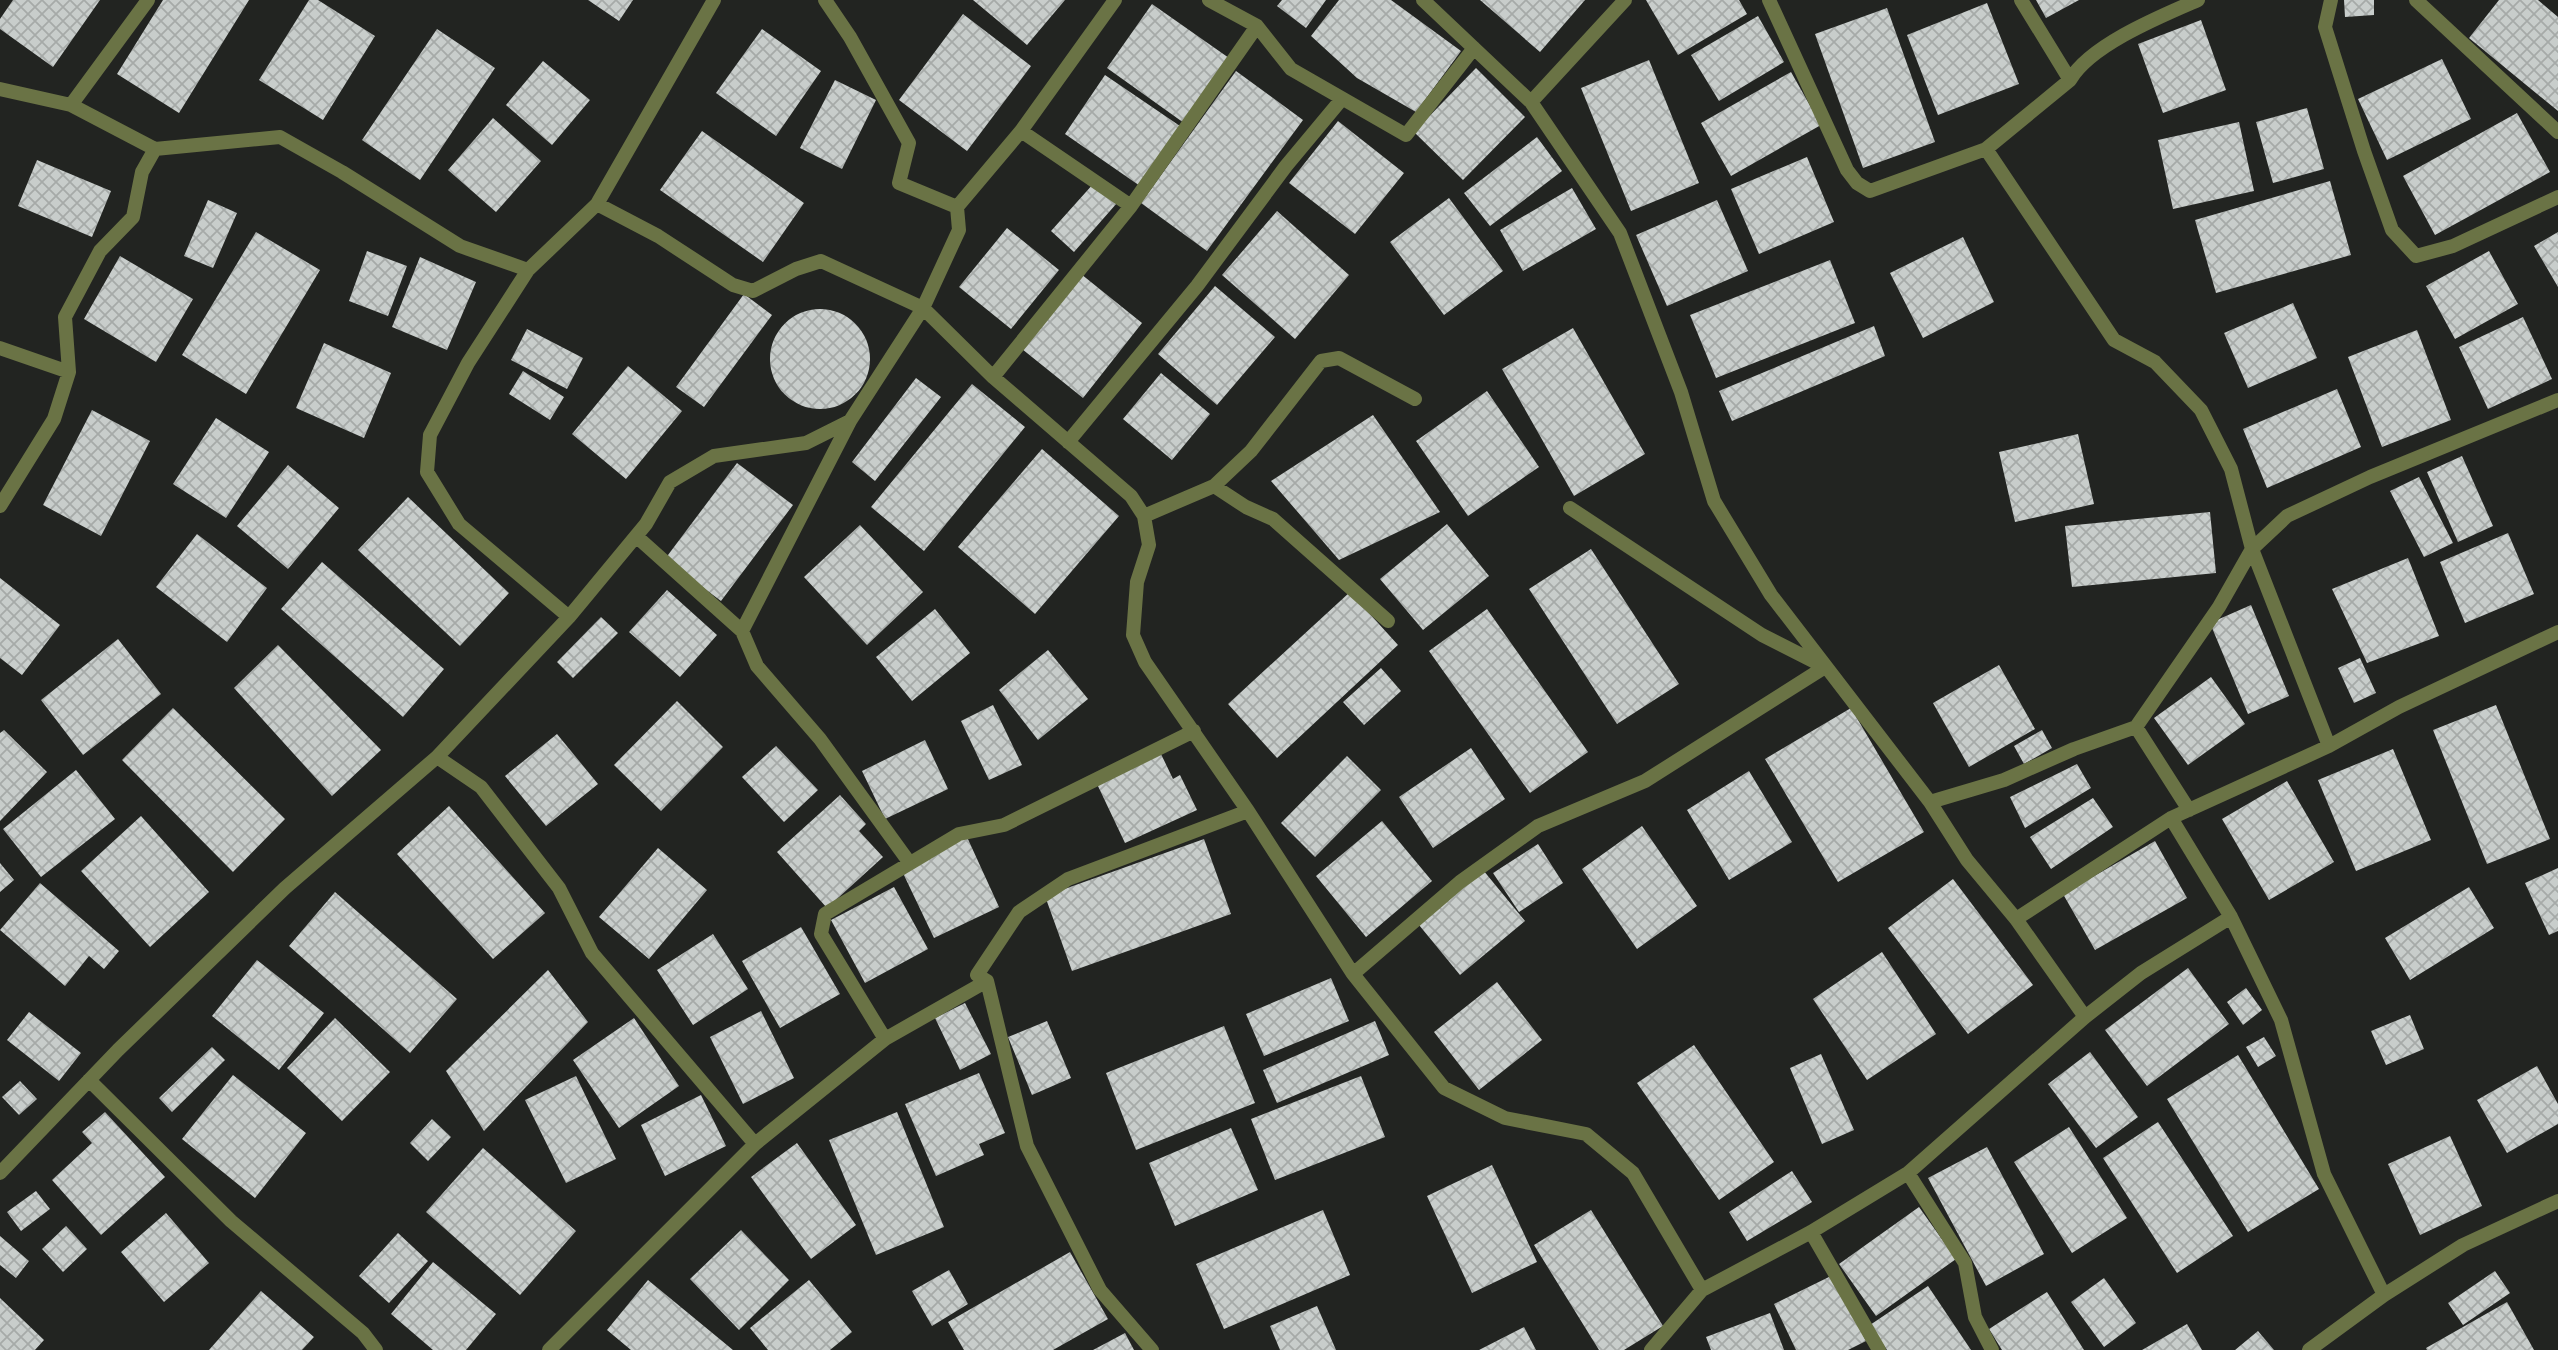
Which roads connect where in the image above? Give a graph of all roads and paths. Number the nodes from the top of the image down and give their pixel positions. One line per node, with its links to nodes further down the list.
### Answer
1 (148, 0): 19 (street)
2 (825, 0): 27 (street)
3 (1115, 0): 20 (street)
4 (1209, 0): 13 (street)
5 (1423, 0): 14 (street)
6 (1625, 0): 18 (street)
7 (1769, 0): 23 (street)
8 (2021, 0): 15 (street)
9 (2198, 0): 15 (street)
10 (2331, 0): 24 (street)
11 (2416, 0): 21 (street)
12 (713, 2): 25 (street)
13 (1257, 26): 17 (street); 26 (street)
14 (1474, 48): 17 (street); 18 (street)
15 (2070, 80): 23 (street)
16 (0, 89): 19 (street)
17 (1341, 100): 36 (street)
18 (1531, 102): 47 (street)
19 (71, 105): 22 (street)
20 (1021, 131): 26 (street); 27 (street)
21 (2558, 132)
22 (155, 149): 28 (street); 31 (street)
23 (1986, 149): 42 (street)
24 (2558, 197)
25 (597, 204): 28 (street); 29 (street)
26 (1131, 206): 32 (street)
27 (957, 207): 29 (street)
28 (528, 270): 43 (street)
29 (923, 308): 32 (street); 35 (street)
30 (0, 348): 31 (street)
31 (69, 372): 38 (street)
32 (993, 377): 36 (street)
33 (1415, 399): 37 (street)
34 (2558, 400): 42 (street)
35 (850, 421): 41 (street); 45 (street)
36 (1068, 442): 40 (street)
37 (1214, 486): 40 (street); 44 (street)
38 (0, 506)
39 (1570, 508): 47 (street)
40 (1144, 516): 49 (street)
41 (636, 536): 43 (street); 45 (street)
42 (2252, 549): 48 (street); 50 (street)
43 (569, 617): 51 (street)
44 (1388, 621)
45 (742, 631): 56 (street)
46 (2558, 632): 50 (street)
47 (1825, 667): 52 (street); 59 (street)
48 (2136, 727): 52 (street); 53 (street)
49 (1194, 732): 54 (street); 56 (street)
50 (2329, 746): 53 (street)
51 (436, 757): 63 (street); 64 (street)
52 (1930, 802): 58 (street)
53 (2189, 810): 55 (street)
54 (1248, 811): 59 (street); 60 (street)
55 (2171, 818): 57 (street); 58 (street)
56 (909, 862): 62 (street)
57 (2231, 916): 61 (street); 70 (street)
58 (2015, 919): 61 (street)
59 (1353, 974): 69 (street)
60 (986, 981): 62 (street); 74 (street)
61 (2085, 1017): 66 (street)
62 (885, 1039): 64 (street)
63 (89, 1080): 65 (street); 72 (street)
64 (755, 1144): 73 (street)
65 (0, 1173)
66 (1908, 1173): 68 (street); 76 (street)
67 (2558, 1201): 70 (street)
68 (1811, 1232): 69 (street); 75 (street)
69 (1702, 1290): 71 (street)
70 (2384, 1295): 77 (street)
71 (1655, 1348)
72 (376, 1350)
73 (549, 1350)
74 (1152, 1350)
75 (1879, 1350)
76 (1992, 1350)
77 (2309, 1350)

